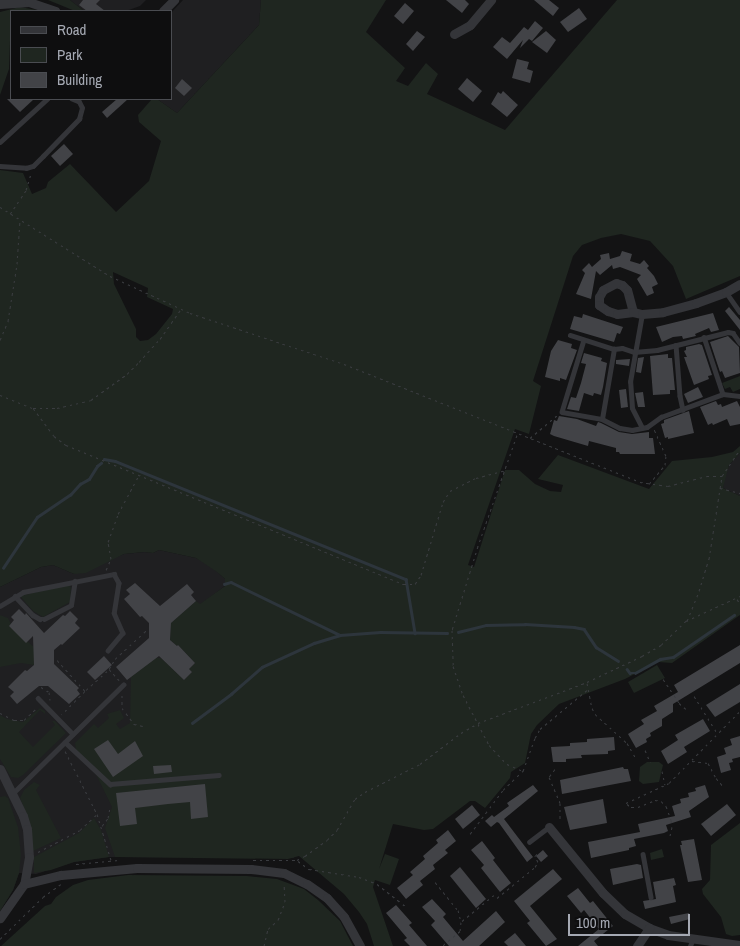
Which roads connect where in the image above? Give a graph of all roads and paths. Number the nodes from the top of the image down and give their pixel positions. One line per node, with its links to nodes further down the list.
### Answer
1 (174, 0): 5 (street)
2 (492, 0): 6 (street)
3 (0, 4): 4 (street)
4 (52, 10)
5 (164, 10)
6 (454, 34)
7 (46, 100): 9 (lane)
8 (81, 101): 11 (lane)
9 (0, 142)
10 (0, 166): 11 (lane)
11 (33, 166): 13 (path)
12 (0, 208): 13 (path)
13 (10, 214): 14 (path)
14 (20, 220): 17 (path); 22 (path)
15 (740, 284): 16 (street)
16 (726, 292): 18 (lane); 19 (street)
17 (181, 309): 31 (path); 37 (path)
18 (740, 312)
19 (638, 313): 27 (lane)
20 (570, 335): 23 (lane)
21 (704, 337): 24 (lane); 25 (lane); 28 (lane)
22 (0, 340)
23 (584, 340): 26 (lane); 33 (lane)
24 (740, 343)
25 (676, 345): 27 (lane); 32 (lane)
26 (614, 349): 27 (lane); 34 (lane)
27 (634, 352): 36 (lane)
28 (723, 394): 30 (lane); 32 (lane)
29 (0, 395): 31 (path)
30 (740, 396)
31 (33, 408): 41 (path)
32 (683, 410): 35 (lane)
33 (562, 412): 34 (lane); 38 (path)
34 (602, 419): 36 (lane)
35 (652, 424): 36 (lane); 43 (path)
36 (642, 428)
37 (518, 434): 38 (path); 40 (path)
38 (530, 438): 43 (path)
39 (740, 449): 42 (path)
40 (505, 470): 41 (path); 70 (path)
41 (138, 476): 46 (path)
42 (722, 476): 43 (path); 44 (path)
43 (649, 484)
44 (720, 488): 45 (path); 53 (path)
45 (740, 493)
46 (104, 575): 47 (lane); 55 (lane)
47 (75, 581): 48 (lane); 48 (lane)
48 (15, 596): 52 (lane)
49 (740, 596): 50 (path)
50 (737, 599): 51 (path); 53 (path)
51 (740, 604)
52 (0, 606)
53 (686, 621): 59 (path)
54 (148, 629): 57 (path)
55 (108, 651)
56 (57, 660): 62 (path)
57 (109, 669): 60 (path); 62 (path)
58 (663, 679): 66 (path)
59 (587, 682): 61 (path); 70 (path)
60 (122, 683): 71 (path); 72 (lane)
61 (587, 690): 76 (path); 81 (path)
62 (85, 691): 69 (path)
63 (694, 696): 73 (path)
64 (38, 698): 65 (lane)
65 (43, 702): 68 (path); 72 (lane)
66 (686, 709)
67 (740, 711): 73 (path)
68 (0, 713)
69 (59, 716)
70 (478, 723): 81 (path); 101 (path)
71 (143, 726)
72 (73, 734): 74 (lane)
73 (718, 734): 77 (path)
74 (63, 743): 83 (lane); 86 (lane); 88 (path)
75 (645, 750): 78 (path)
76 (635, 757)
77 (691, 761): 84 (path); 85 (path)
78 (650, 762)
79 (0, 769): 86 (street)
80 (555, 769): 89 (path)
81 (523, 770): 92 (path)
82 (662, 771): 84 (path)
83 (220, 775)
84 (666, 785): 93 (path)
85 (723, 786)
86 (12, 794): 97 (street)
87 (110, 808): 90 (path)
88 (97, 814): 90 (path); 97 (path)
89 (560, 821)
90 (101, 827): 98 (path)
91 (549, 827): 94 (lane); 113 (street)
92 (470, 834)
93 (670, 836)
94 (529, 842)
95 (538, 853): 109 (path)
96 (643, 854): 108 (lane)
97 (28, 857): 106 (street)
98 (112, 860): 99 (path); 102 (path)
99 (120, 860)
100 (249, 860): 101 (path)
101 (297, 860): 110 (path)
102 (72, 866)
103 (284, 873): 104 (street); 117 (path); 118 (street)
104 (62, 875): 106 (street); 114 (path)
105 (435, 882): 112 (path)
106 (24, 884): 111 (street)
107 (494, 895): 112 (path)
108 (651, 897)
109 (497, 898)
110 (408, 908)
111 (0, 918)
112 (461, 922): 119 (path)
113 (649, 928): 115 (street); 120 (street)
114 (0, 938)
115 (691, 942): 116 (street)
116 (740, 945)
117 (264, 946)
118 (360, 946)
119 (442, 946)
120 (637, 946)

